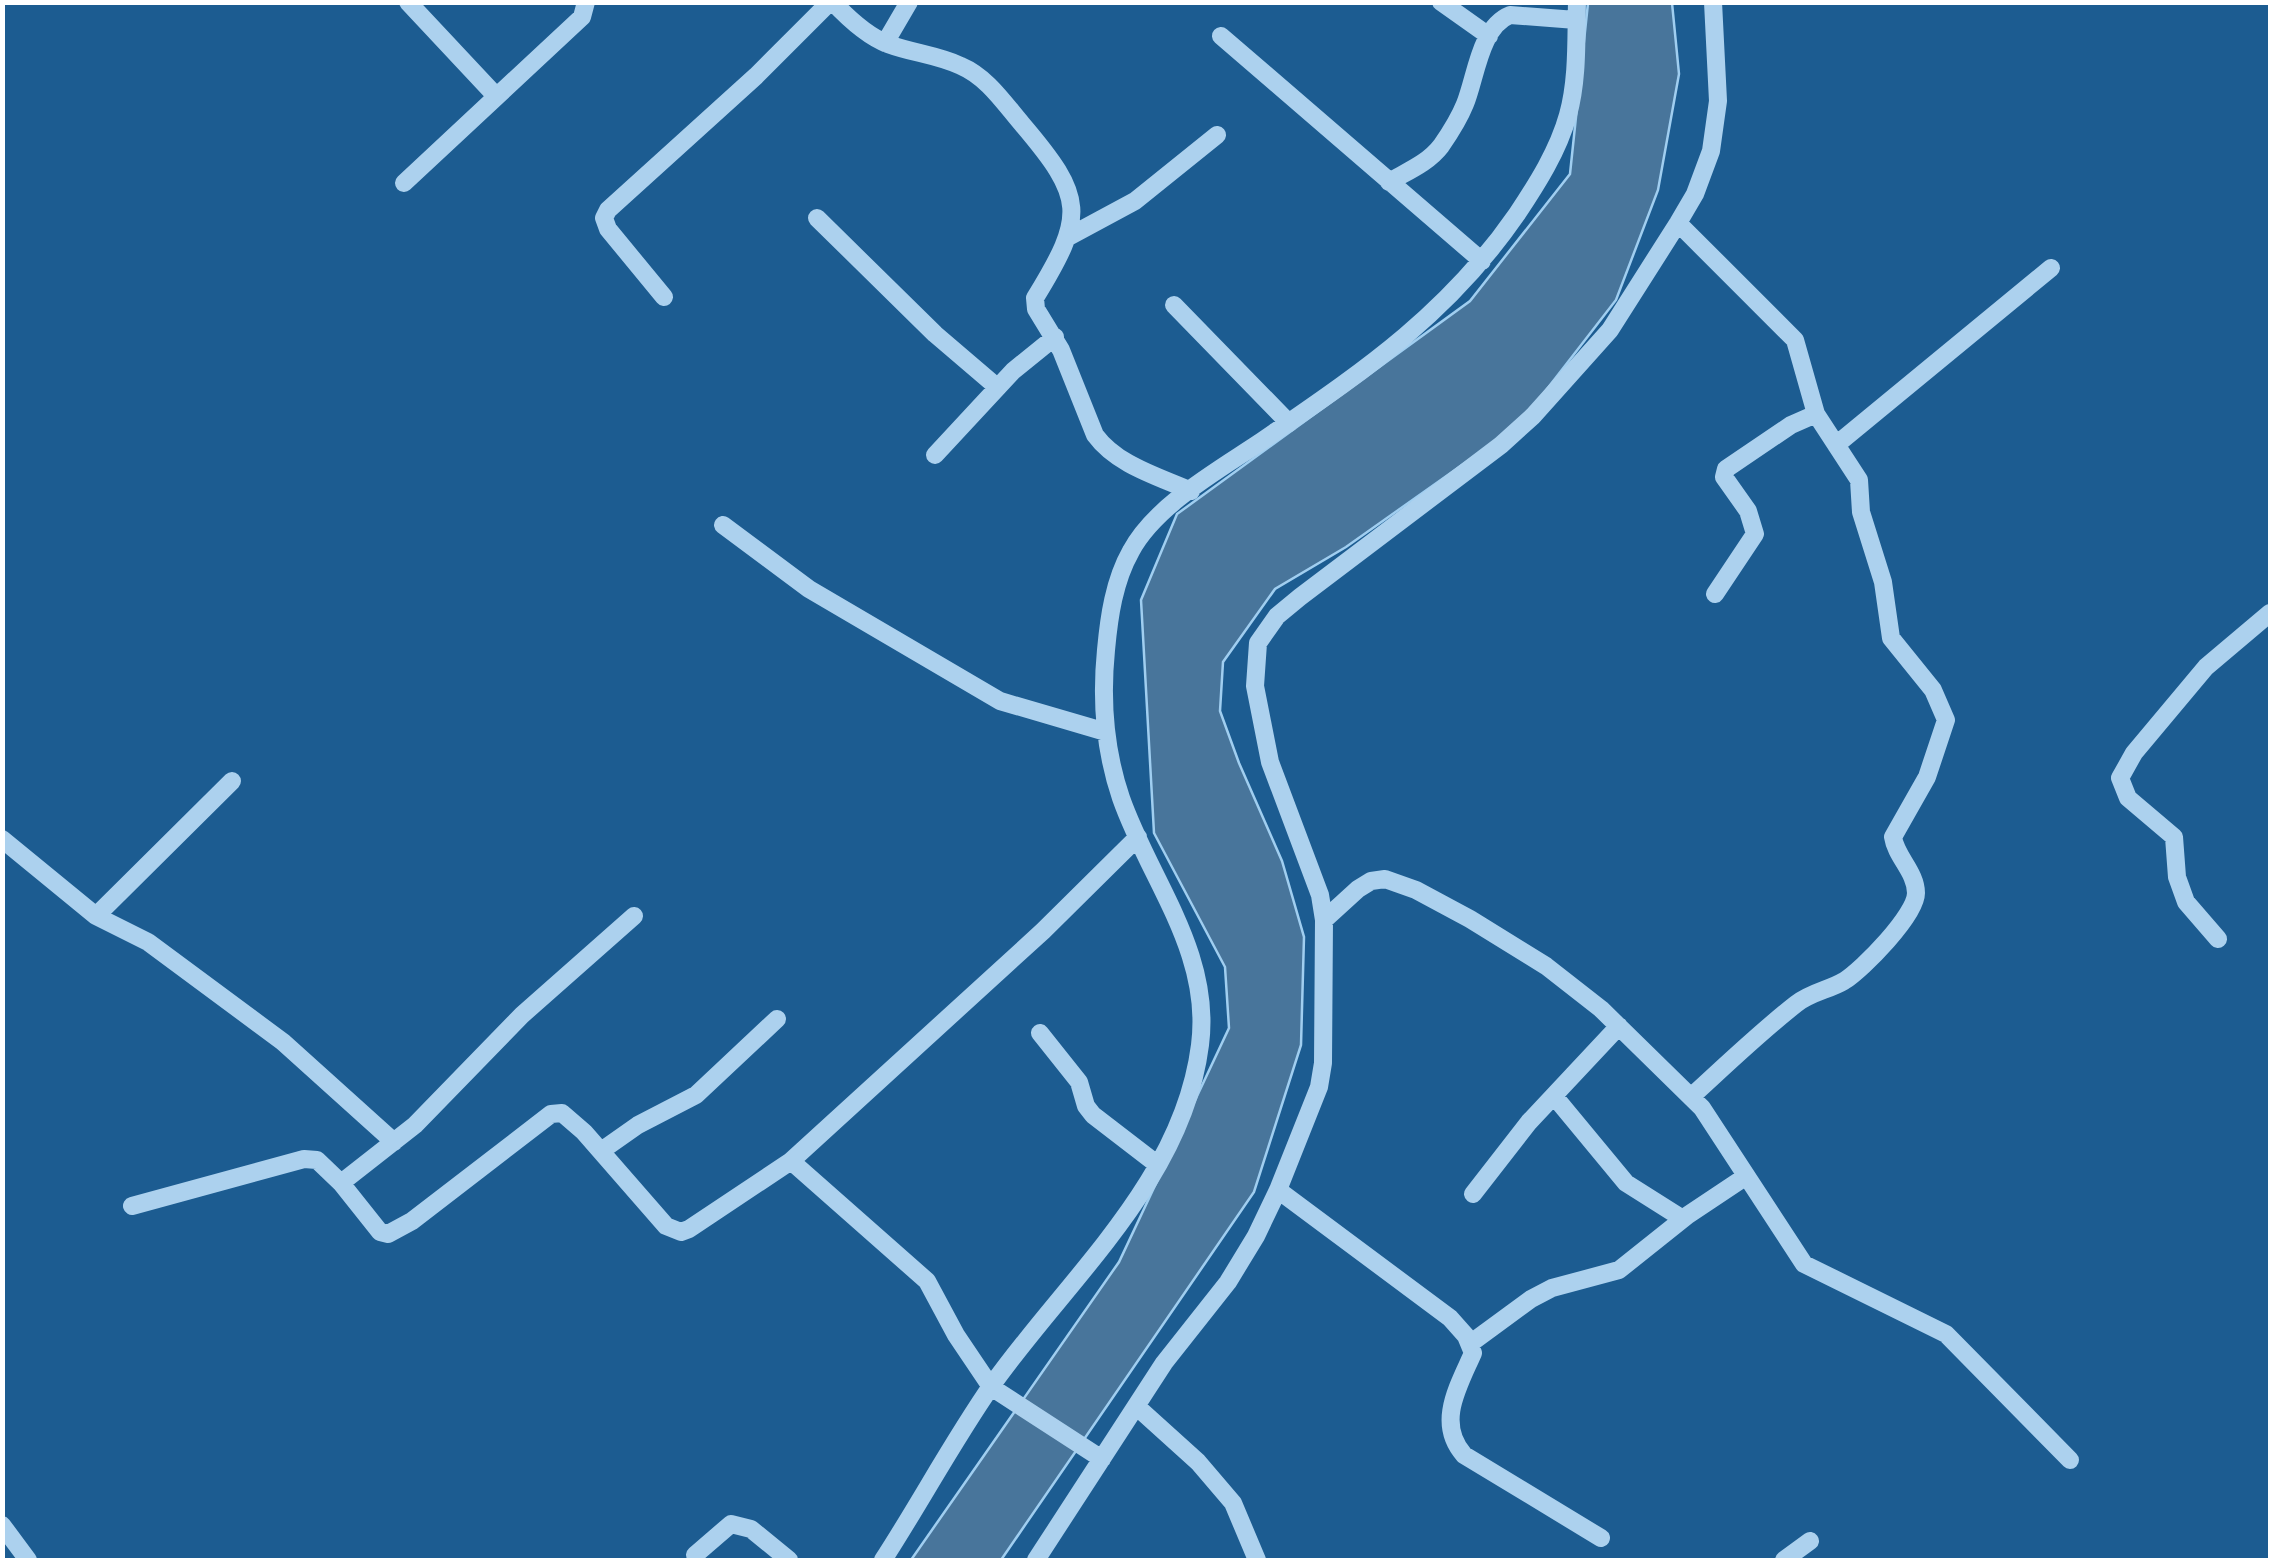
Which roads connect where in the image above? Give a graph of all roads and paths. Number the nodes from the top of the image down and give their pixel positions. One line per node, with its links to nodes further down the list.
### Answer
1 (408, 2): 11 (street)
2 (586, 2): 11 (street)
3 (831, 2): 10 (street); 20 (street)
4 (909, 2): 10 (street)
5 (1441, 2): 9 (street)
6 (1714, 2): 16 (street)
7 (1577, 12): 9 (street); 18 (street)
8 (1221, 36): 13 (street)
9 (1488, 36): 13 (street)
10 (885, 43): 17 (street)
11 (496, 96): 14 (street)
12 (1216, 135): 17 (street)
13 (1389, 182): 18 (street)
14 (404, 184)
15 (818, 218): 23 (street)
16 (1678, 223): 24 (street); 38 (street)
17 (1070, 236): 22 (street)
18 (1482, 261): 25 (street)
19 (2051, 268): 26 (street)
20 (664, 297)
21 (1174, 306): 25 (street)
22 (1055, 337): 23 (street); 28 (street)
23 (997, 387): 27 (street)
24 (1816, 414): 26 (street); 30 (street)
25 (1289, 423): 28 (street)
26 (1836, 445): 44 (street)
27 (935, 455)
28 (1190, 491): 32 (street)
29 (724, 524): 32 (street)
30 (1716, 594)
31 (2270, 612): 39 (street)
32 (1106, 732): 34 (street)
33 (232, 781): 36 (street)
34 (1138, 837): 47 (street); 48 (street)
35 (2, 839): 36 (street)
36 (96, 916): 45 (street)
37 (634, 916): 45 (street)
38 (1324, 920): 41 (street); 51 (street)
39 (2218, 939)
40 (777, 1019): 46 (street)
41 (1619, 1026): 43 (street); 44 (street)
42 (1040, 1032): 48 (street)
43 (1554, 1096): 52 (street); 54 (street)
44 (1692, 1096): 49 (street)
45 (394, 1142): 50 (street)
46 (601, 1152): 47 (street); 50 (street)
47 (791, 1161): 56 (street)
48 (1158, 1164): 56 (street)
49 (1745, 1177): 54 (street); 59 (street)
50 (342, 1183): 53 (street)
51 (1278, 1190): 55 (street); 57 (street)
52 (1473, 1194)
53 (132, 1206)
54 (1683, 1219): 55 (street)
55 (1471, 1343): 61 (street)
56 (995, 1389): 58 (street); 66 (street)
57 (1136, 1406): 58 (street); 68 (street)
58 (1096, 1455): 67 (street)
59 (2070, 1460)
60 (2, 1525): 64 (street)
61 (1601, 1538)
62 (1810, 1541): 69 (street)
63 (695, 1555): 65 (street)
64 (28, 1560)
65 (789, 1560)
66 (883, 1560)
67 (1036, 1560)
68 (1257, 1560)
69 (1784, 1560)

